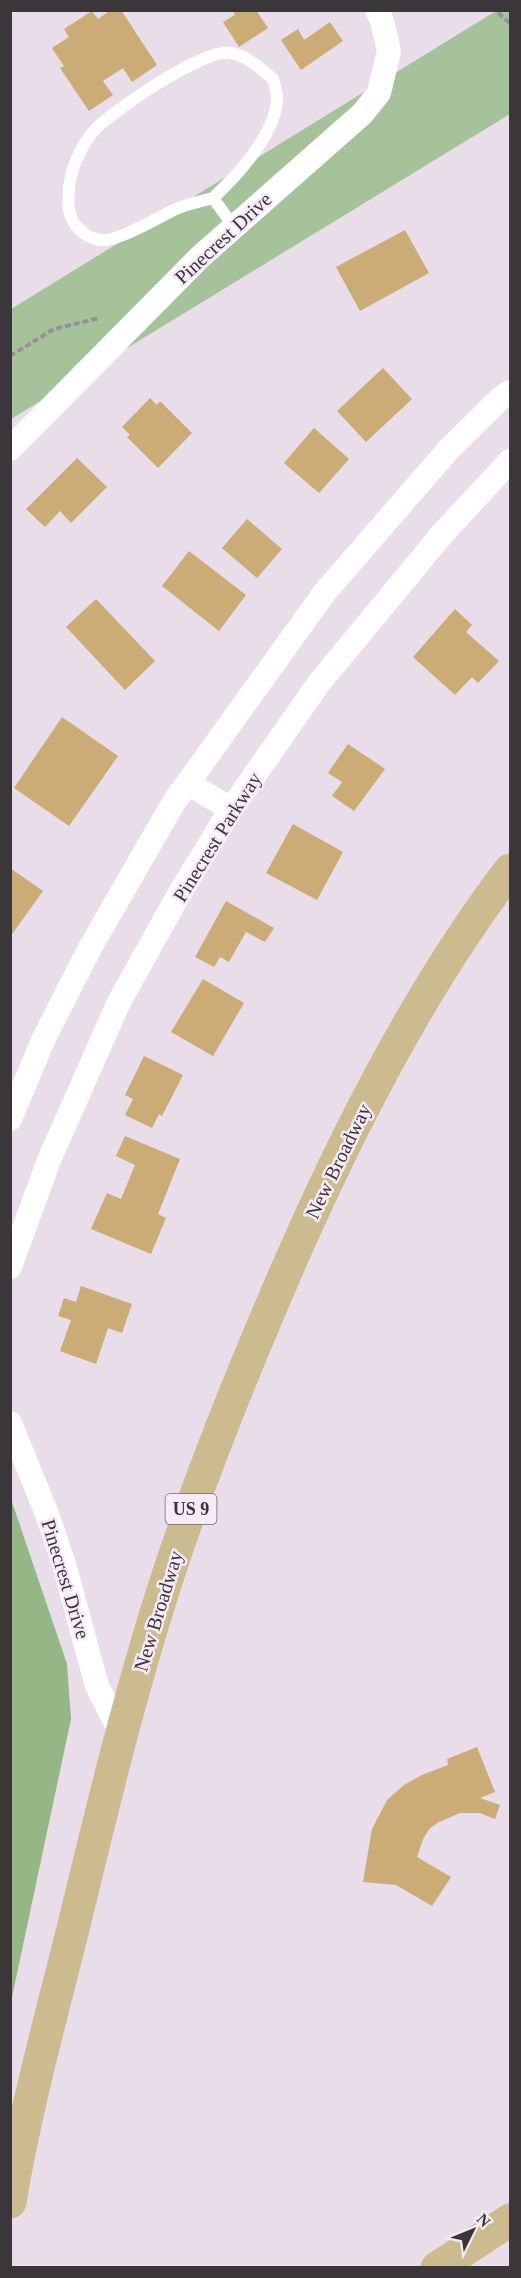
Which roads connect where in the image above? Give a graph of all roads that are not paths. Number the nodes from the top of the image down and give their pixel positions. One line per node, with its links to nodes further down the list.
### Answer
1 (377, 10): 3 (street, Pinecrest Drive)
2 (213, 198): 2 (lane); 3 (lane)
3 (234, 226): 5 (street, Pinecrest Drive)
4 (510, 392): 7 (street)
5 (10, 448)
6 (510, 461): 8 (street, Pinecrest Parkway)
7 (189, 784): 8 (street); 10 (street)
8 (231, 809): 11 (street, Pinecrest Parkway)
9 (510, 870): 13 (main road, New Broadway / US 9)
10 (10, 1119)
11 (10, 1267)
12 (10, 1424): 13 (street, Pinecrest Drive)
13 (121, 1733): 14 (main road, New Broadway / US 9)
14 (10, 2202)
15 (510, 2220): 16 (main road)
16 (437, 2268)

